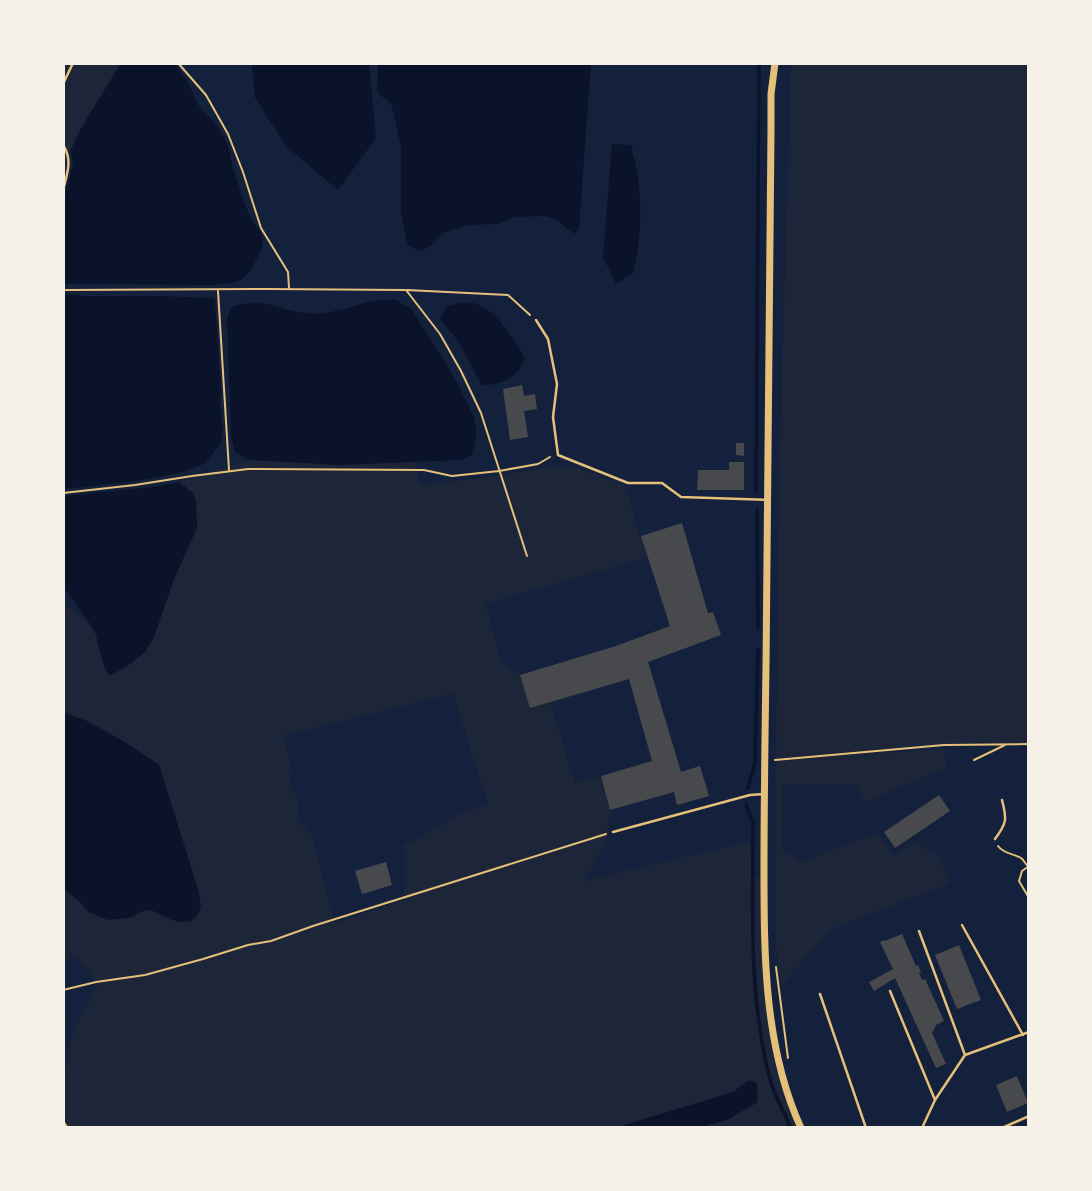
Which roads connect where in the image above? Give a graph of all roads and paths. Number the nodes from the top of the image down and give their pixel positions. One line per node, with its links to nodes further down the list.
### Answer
1 (73, 63): 4 (lane)
2 (178, 63): 7 (path)
3 (775, 63): 16 (main road)
4 (63, 84)
5 (63, 145): 6 (lane)
6 (63, 190)
7 (289, 289): 9 (path); 10 (path)
8 (63, 290): 9 (path)
9 (218, 290): 13 (path)
10 (406, 290): 11 (path); 14 (path)
11 (536, 320): 12 (lane)
12 (558, 456): 14 (path); 16 (lane)
13 (229, 471): 14 (path); 15 (path)
14 (499, 471): 17 (path)
15 (63, 493)
16 (768, 500): 21 (main road)
17 (527, 556)
18 (1006, 744): 19 (path); 20 (path); 21 (path)
19 (1029, 744)
20 (974, 760)
21 (764, 761): 22 (main road)
22 (764, 793): 24 (lane); 42 (main road)
23 (1002, 800): 25 (lane)
24 (613, 832): 31 (path)
25 (995, 839): 26 (path)
26 (1028, 866): 27 (path)
27 (1029, 898)
28 (962, 925): 35 (lane)
29 (919, 930): 36 (lane)
30 (776, 967): 37 (path)
31 (63, 989)
32 (890, 991): 38 (lane)
33 (820, 994): 43 (lane)
34 (1029, 1032): 35 (lane)
35 (1023, 1035): 36 (lane)
36 (965, 1055): 38 (lane)
37 (789, 1061)
38 (936, 1100): 44 (lane)
39 (1029, 1116): 45 (lane)
40 (63, 1121): 41 (path)
41 (68, 1128)
42 (801, 1128)
43 (866, 1128)
44 (922, 1128)
45 (1002, 1128)

